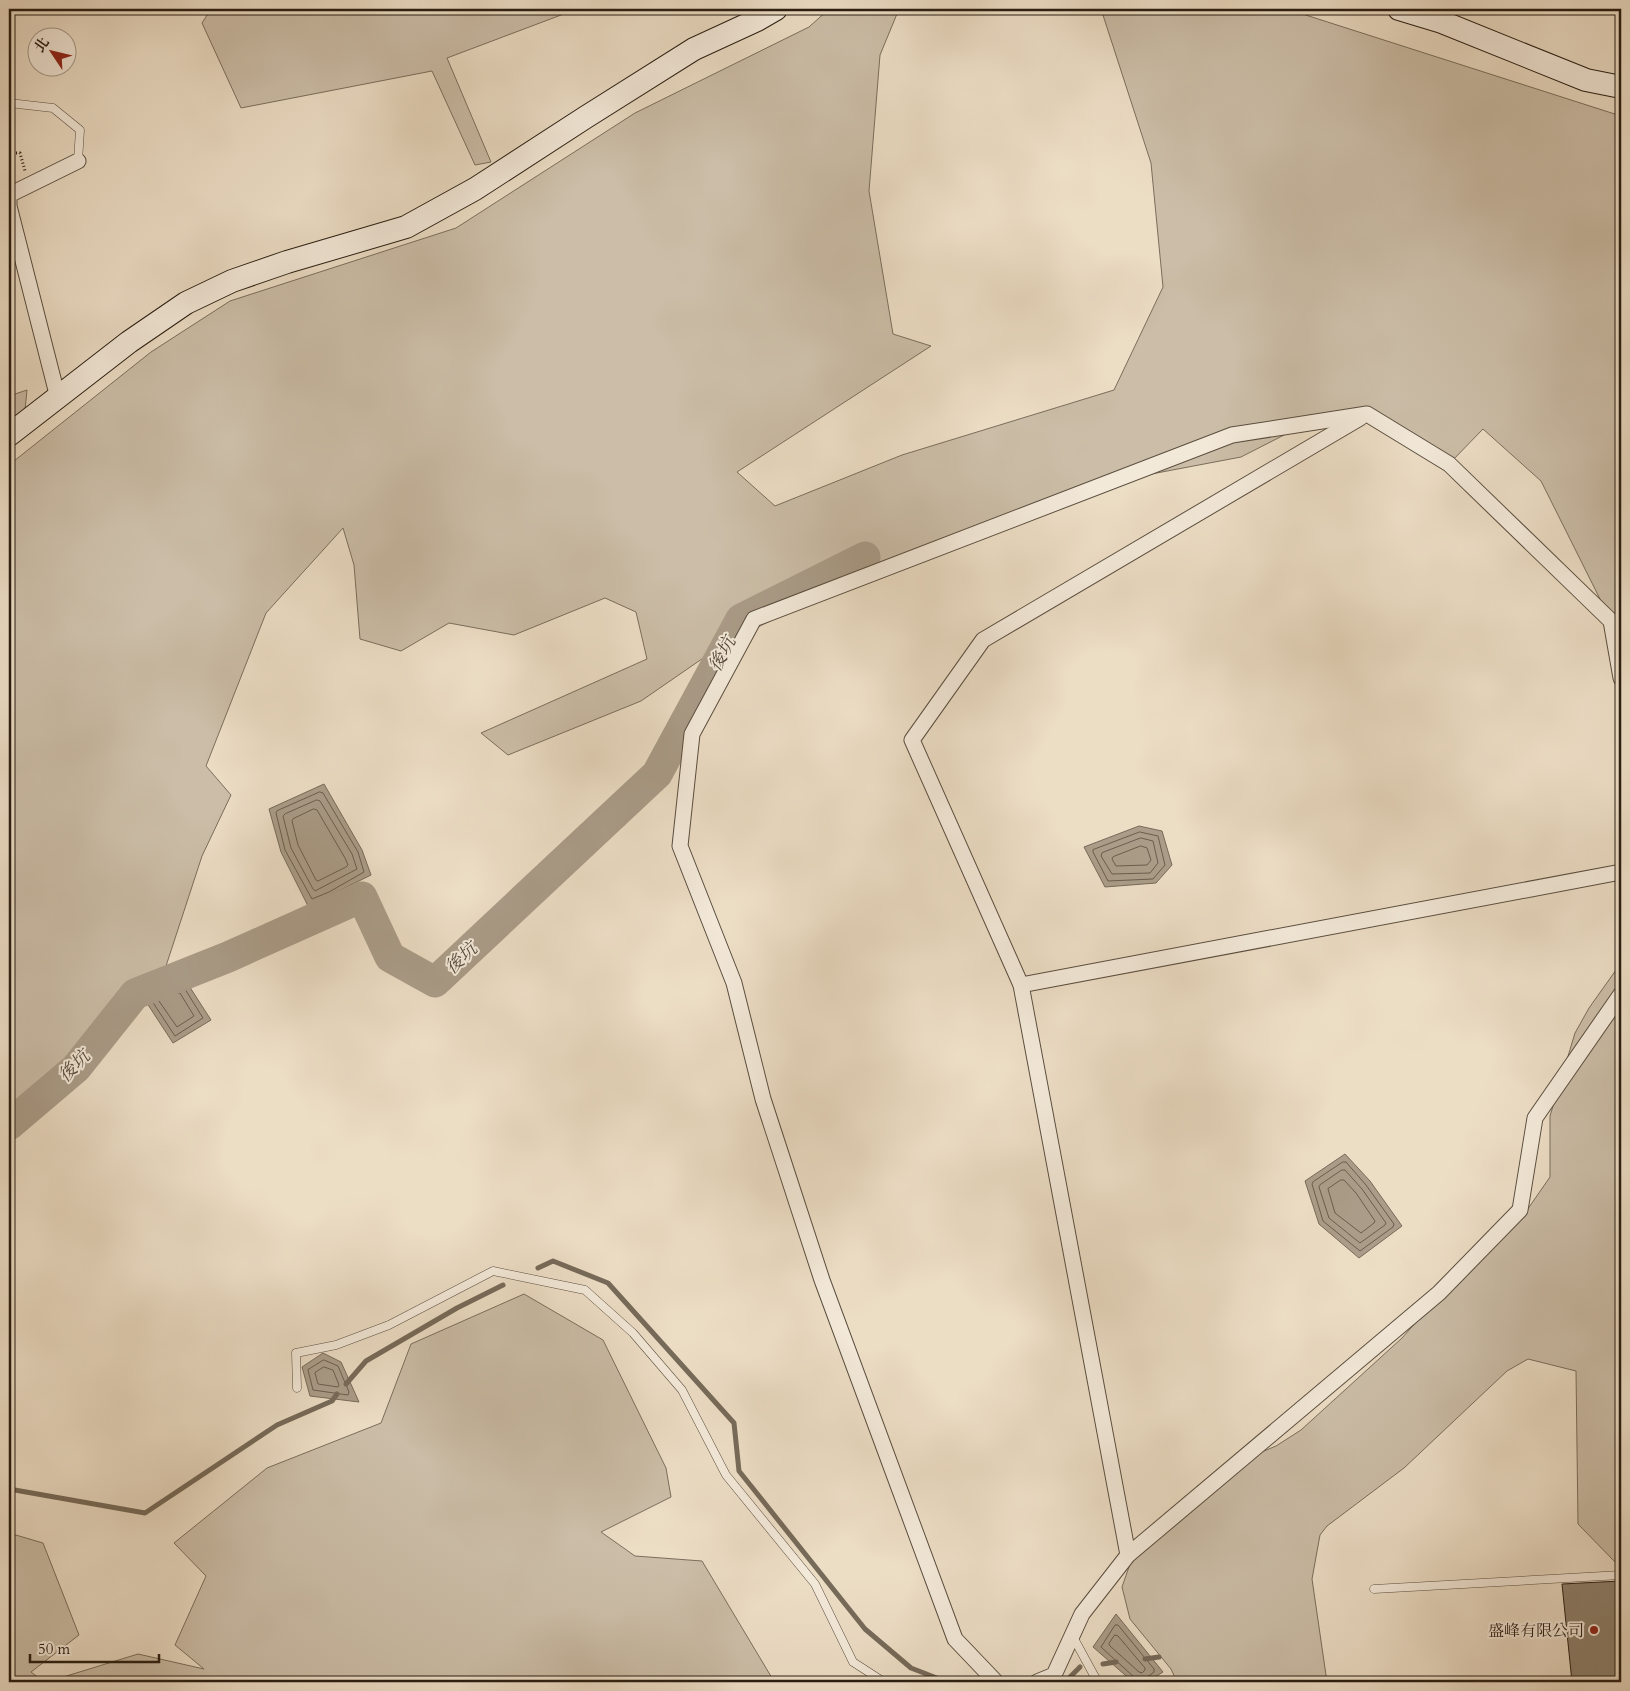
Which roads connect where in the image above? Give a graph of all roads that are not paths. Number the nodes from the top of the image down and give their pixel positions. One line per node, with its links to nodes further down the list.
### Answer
1 (776, 9): 6 (street)
2 (1399, 9): 3 (street)
3 (1621, 87)
4 (9, 104): 5 (lane)
5 (78, 161): 6 (street)
6 (58, 398): 8 (street)
7 (1368, 414): 9 (street); 11 (street); 19 (street)
8 (9, 435)
9 (1621, 678)
10 (1621, 872): 11 (street)
11 (1021, 985): 14 (street)
12 (1621, 994): 14 (street)
13 (297, 1388): 18 (lane)
14 (1128, 1555): 17 (street)
15 (1621, 1575): 16 (lane)
16 (1374, 1588)
17 (1072, 1635): 20 (street); 21 (lane)
18 (884, 1682)
19 (996, 1682)
20 (1037, 1682)
21 (1094, 1682)

